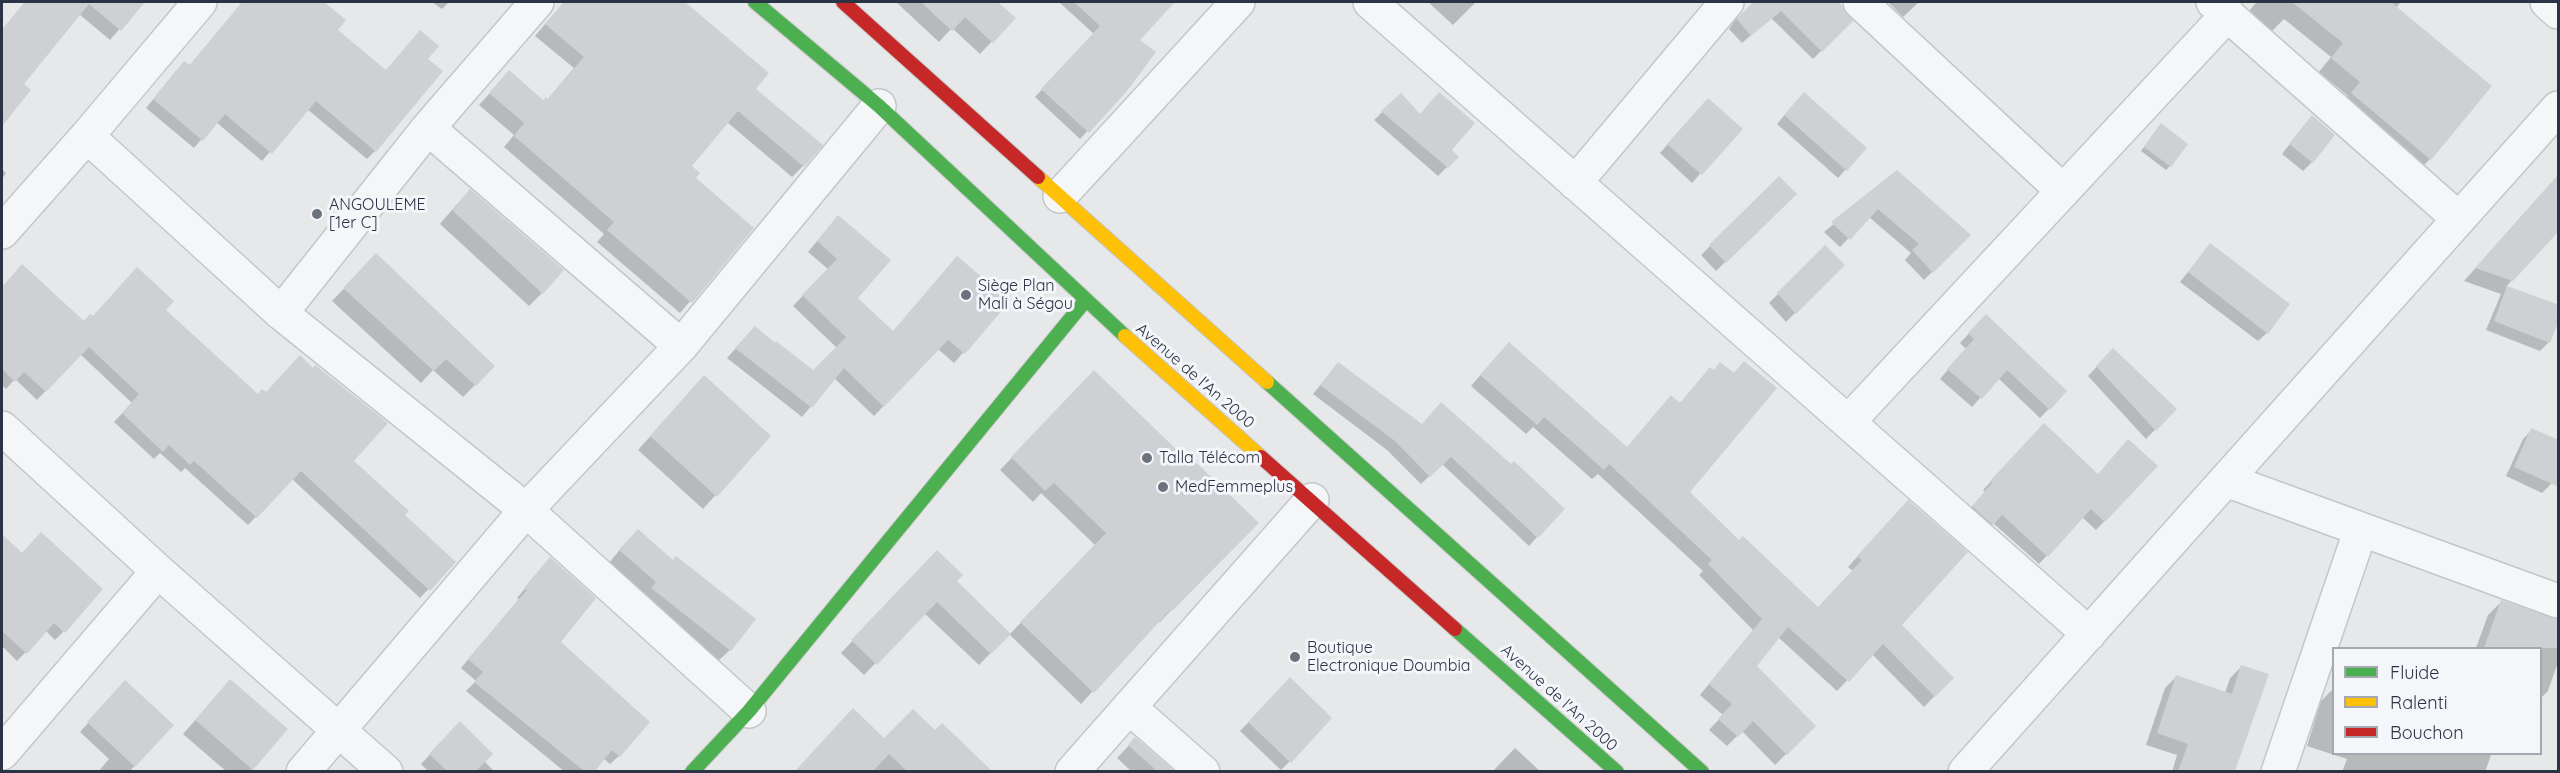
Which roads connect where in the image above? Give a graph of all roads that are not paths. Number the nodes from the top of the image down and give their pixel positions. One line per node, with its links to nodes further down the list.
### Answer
1 (200, 2): 15 (street)
2 (537, 2): 14 (street)
3 (755, 2): 12 (main road, Avenue de l'An 2000)
4 (845, 2): 19 (main road)
5 (1238, 2): 19 (street)
6 (1370, 2): 17 (street)
7 (1727, 2): 17 (street)
8 (1860, 2): 18 (street)
9 (2547, 2): 11 (street)
10 (2221, 8): 18 (street); 20 (street)
11 (2559, 12)
12 (879, 106): 22 (main road, Avenue de l'An 2000); 24 (street)
13 (2559, 108): 16 (street)
14 (428, 128): 23 (street); 24 (street)
15 (87, 136): 21 (street); 23 (street)
16 (2545, 142): 20 (street)
17 (1575, 183): 25 (street)
18 (2063, 191): 25 (street)
19 (1060, 196): 44 (main road)
20 (2459, 219): 27 (street)
21 (2, 232)
22 (1085, 301): 28 (main road, Avenue de l'An 2000); 35 (main road)
23 (281, 313): 29 (street)
24 (681, 346): 29 (street)
25 (1848, 422): 33 (street)
26 (2, 428): 31 (street)
27 (2226, 480): 30 (street); 33 (street)
28 (1312, 500): 34 (street); 43 (main road, Avenue de l'An 2000)
29 (526, 510): 35 (street); 36 (street)
30 (2361, 530): 32 (street); 46 (street)
31 (158, 571): 36 (street); 37 (street)
32 (2559, 601)
33 (2089, 634): 45 (street)
34 (1129, 707): 41 (street); 42 (street)
35 (748, 711): 40 (main road)
36 (339, 730): 38 (street); 39 (street)
37 (2, 752)
38 (303, 771)
39 (386, 771)
40 (692, 771)
41 (1072, 771)
42 (1203, 771)
43 (1617, 771)
44 (1702, 771)
45 (1965, 771)
46 (2278, 771)

